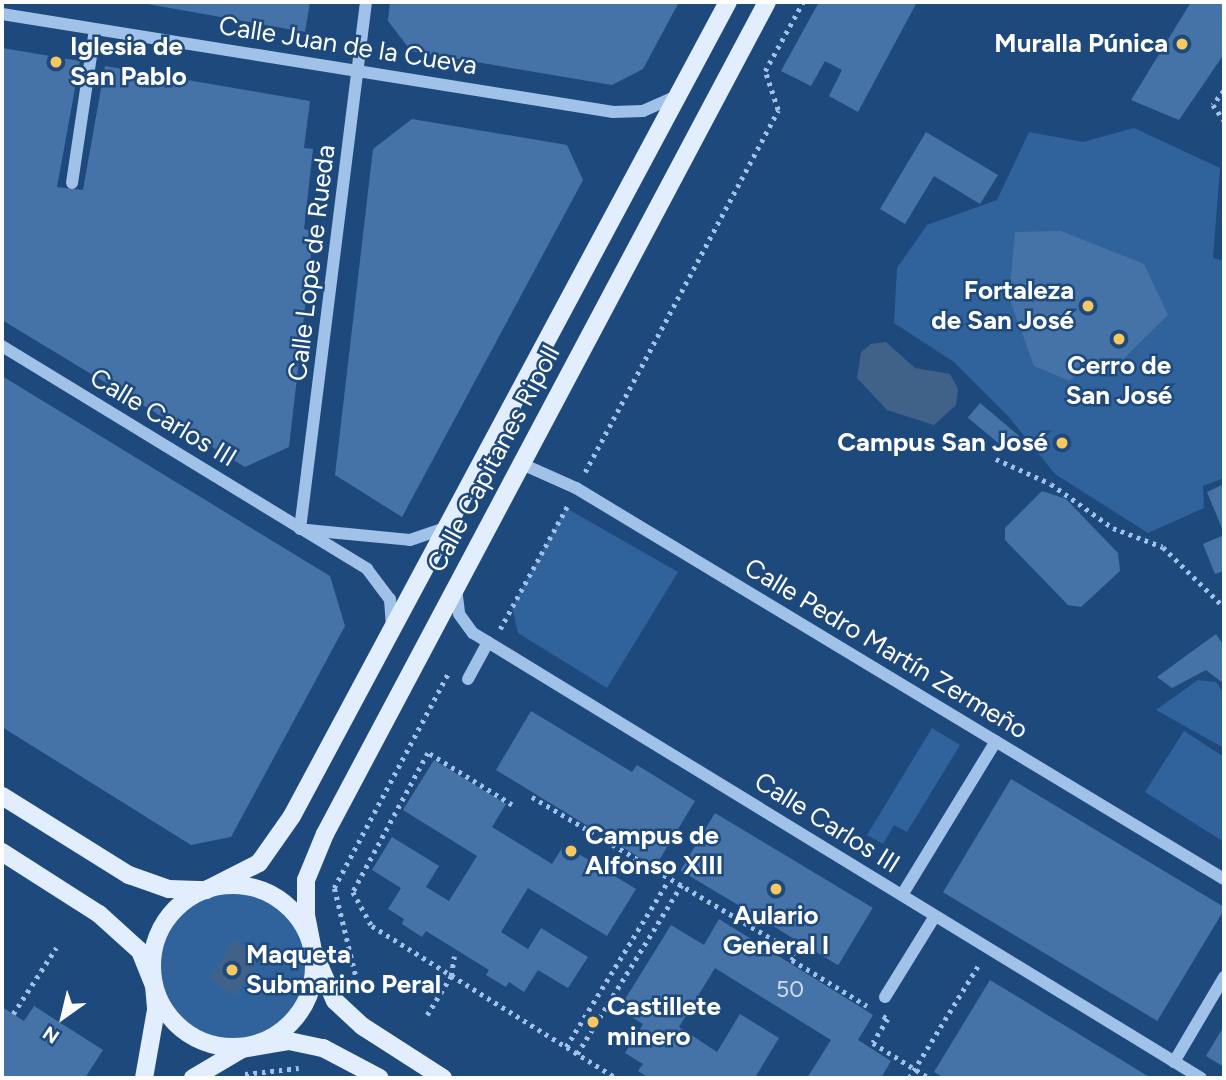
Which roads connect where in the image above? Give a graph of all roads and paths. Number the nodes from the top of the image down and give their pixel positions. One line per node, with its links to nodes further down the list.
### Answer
1 (366, 2): 7 (street, Calle Lope de Rueda)
2 (728, 2): 8 (main road, Calle Capitanes Ripoll)
3 (767, 2): 14 (main road, Calle Capitanes Ripoll)
4 (803, 2): 15 (path)
5 (2, 14): 6 (street, Calle Juan de la Cueva)
6 (95, 30): 7 (street, Calle Juan de la Cueva); 11 (street)
7 (358, 69): 8 (street, Calle Juan de la Cueva); 17 (street, Calle Lope de Rueda)
8 (681, 90): 16 (main road, Calle Capitanes Ripoll)
9 (1224, 92): 10 (path)
10 (1224, 120)
11 (72, 183)
12 (2, 346): 17 (street, Calle Carlos III)
13 (996, 459): 19 (path)
14 (522, 464): 15 (street, Calle Pedro Martín Zermeño); 18 (main road, Calle Capitanes Ripoll)
15 (576, 488): 20 (path); 25 (street, Calle Pedro Martín Zermeño)
16 (447, 526): 17 (street, Calle Carlos III); 21 (main road, Calle Capitanes Ripoll)
17 (300, 529): 21 (street, Calle Carlos III)
18 (456, 587): 22 (street, Calle Carlos III); 38 (main road, Calle Capitanes Ripoll)
19 (1224, 607)
20 (501, 629)
21 (388, 636): 33 (main road, Calle Capitanes Ripoll)
22 (488, 642): 23 (street); 34 (street, Calle Carlos III)
23 (479, 658): 24 (street); 46 (path)
24 (468, 679)
25 (996, 741): 30 (street, Calle Pedro Martín Zermeño); 34 (street)
26 (2, 796): 33 (main road)
27 (531, 797): 31 (path)
28 (512, 805): 42 (path)
29 (2, 852): 44 (main road)
30 (1224, 879)
31 (668, 881): 32 (path); 50 (path)
32 (682, 884): 39 (path); 51 (path)
33 (206, 890): 38 (main road); 44 (main road)
34 (902, 895): 35 (street, Calle Carlos III)
35 (935, 916): 45 (street); 52 (street, Calle Carlos III)
36 (802, 943): 39 (path)
37 (56, 948): 47 (path)
38 (313, 951): 49 (main road); 59 (main road)
39 (796, 953): 54 (path)
40 (454, 956): 42 (path)
41 (978, 966): 54 (path)
42 (451, 976): 48 (path); 50 (path)
43 (1224, 977): 52 (street)
44 (154, 985): 49 (main road); 56 (main road)
45 (885, 997)
46 (360, 998)
47 (13, 1014)
48 (427, 1015)
49 (259, 1044): 57 (main road); 58 (main road)
50 (566, 1047): 51 (path)
51 (577, 1054): 60 (path)
52 (1174, 1062): 63 (street, Calle Carlos III)
53 (303, 1069): 55 (path)
54 (915, 1069): 61 (path); 62 (path)
55 (239, 1075)
56 (144, 1078)
57 (193, 1078)
58 (380, 1078)
59 (443, 1078)
60 (616, 1078)
61 (909, 1078)
62 (929, 1078)
63 (1201, 1078)

